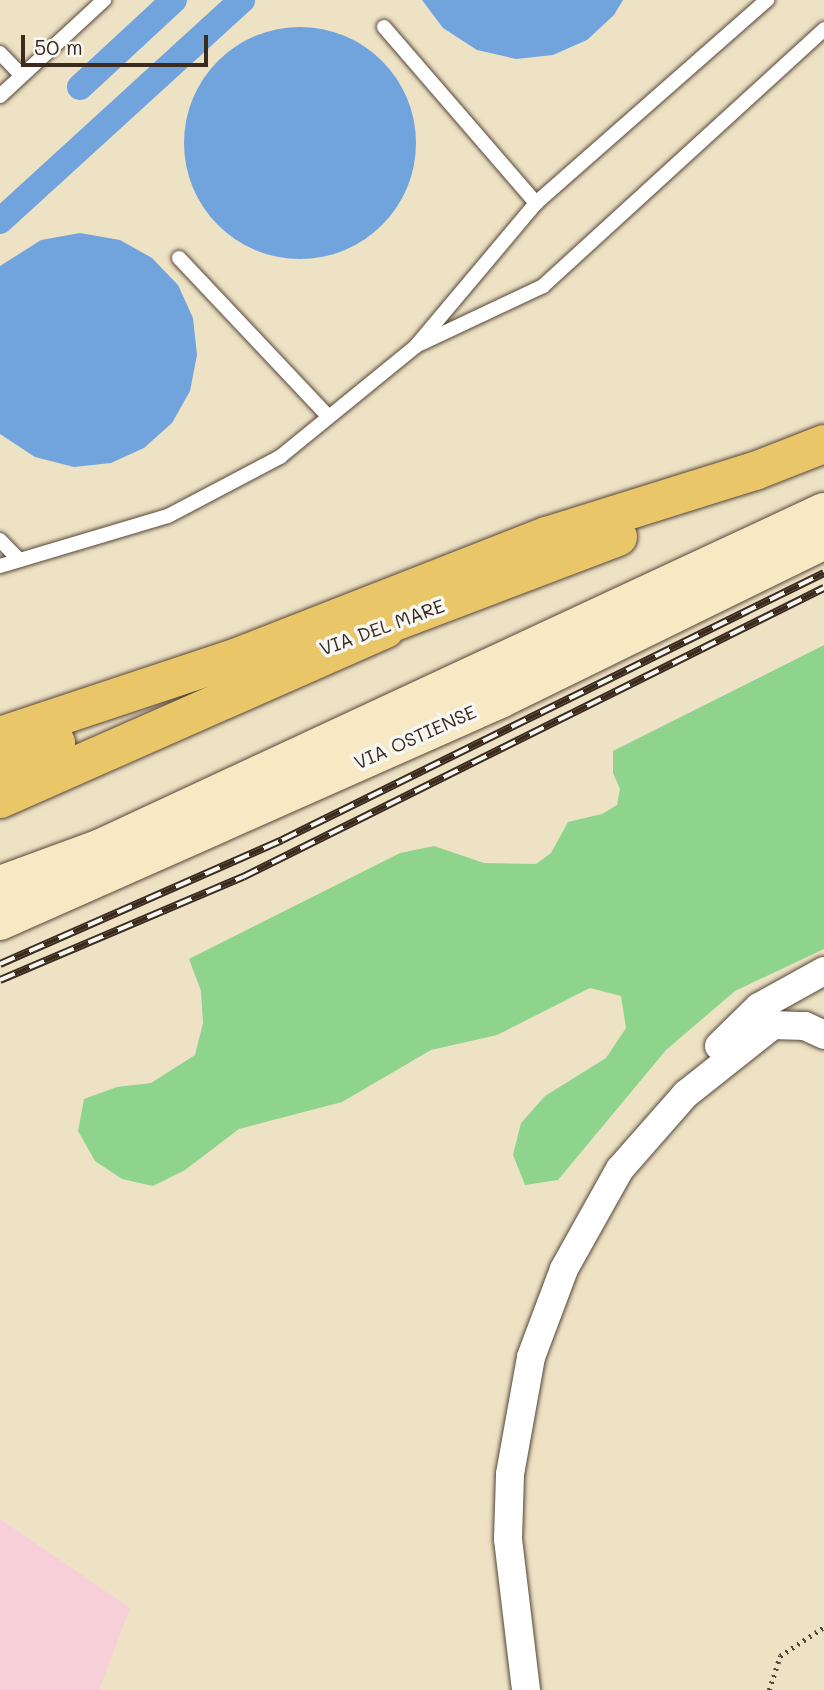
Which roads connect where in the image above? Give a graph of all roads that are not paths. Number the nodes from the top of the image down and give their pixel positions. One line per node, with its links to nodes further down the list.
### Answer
1 (104, 0): 6 (lane)
2 (762, 2): 8 (lane)
3 (384, 27): 8 (lane)
4 (824, 29): 10 (lane)
5 (0, 53): 6 (lane)
6 (21, 75): 7 (lane)
7 (0, 96)
8 (536, 203): 10 (lane)
9 (178, 258): 11 (lane)
10 (416, 346): 11 (lane)
11 (328, 416): 17 (lane)
12 (824, 444): 13 (main road, VIA DEL MARE)
13 (755, 471): 19 (main road, VIA DEL MARE); 20 (main road, VIA DEL MARE)
14 (824, 512): 25 (main road, VIA OSTIENSE)
15 (0, 540): 17 (lane)
16 (824, 540): 26 (main road, VIA OSTIENSE)
17 (19, 561): 18 (lane)
18 (0, 566)
19 (355, 611): 21 (main road); 22 (main road, VIA DEL MARE)
20 (411, 617): 23 (main road, VIA DEL MARE); 24 (main road)
21 (0, 711)
22 (0, 736)
23 (0, 764)
24 (0, 799)
25 (0, 886)
26 (0, 921)
27 (823, 973): 29 (street)
28 (824, 1035): 29 (street)
29 (686, 1094): 30 (street)
30 (526, 1690)

